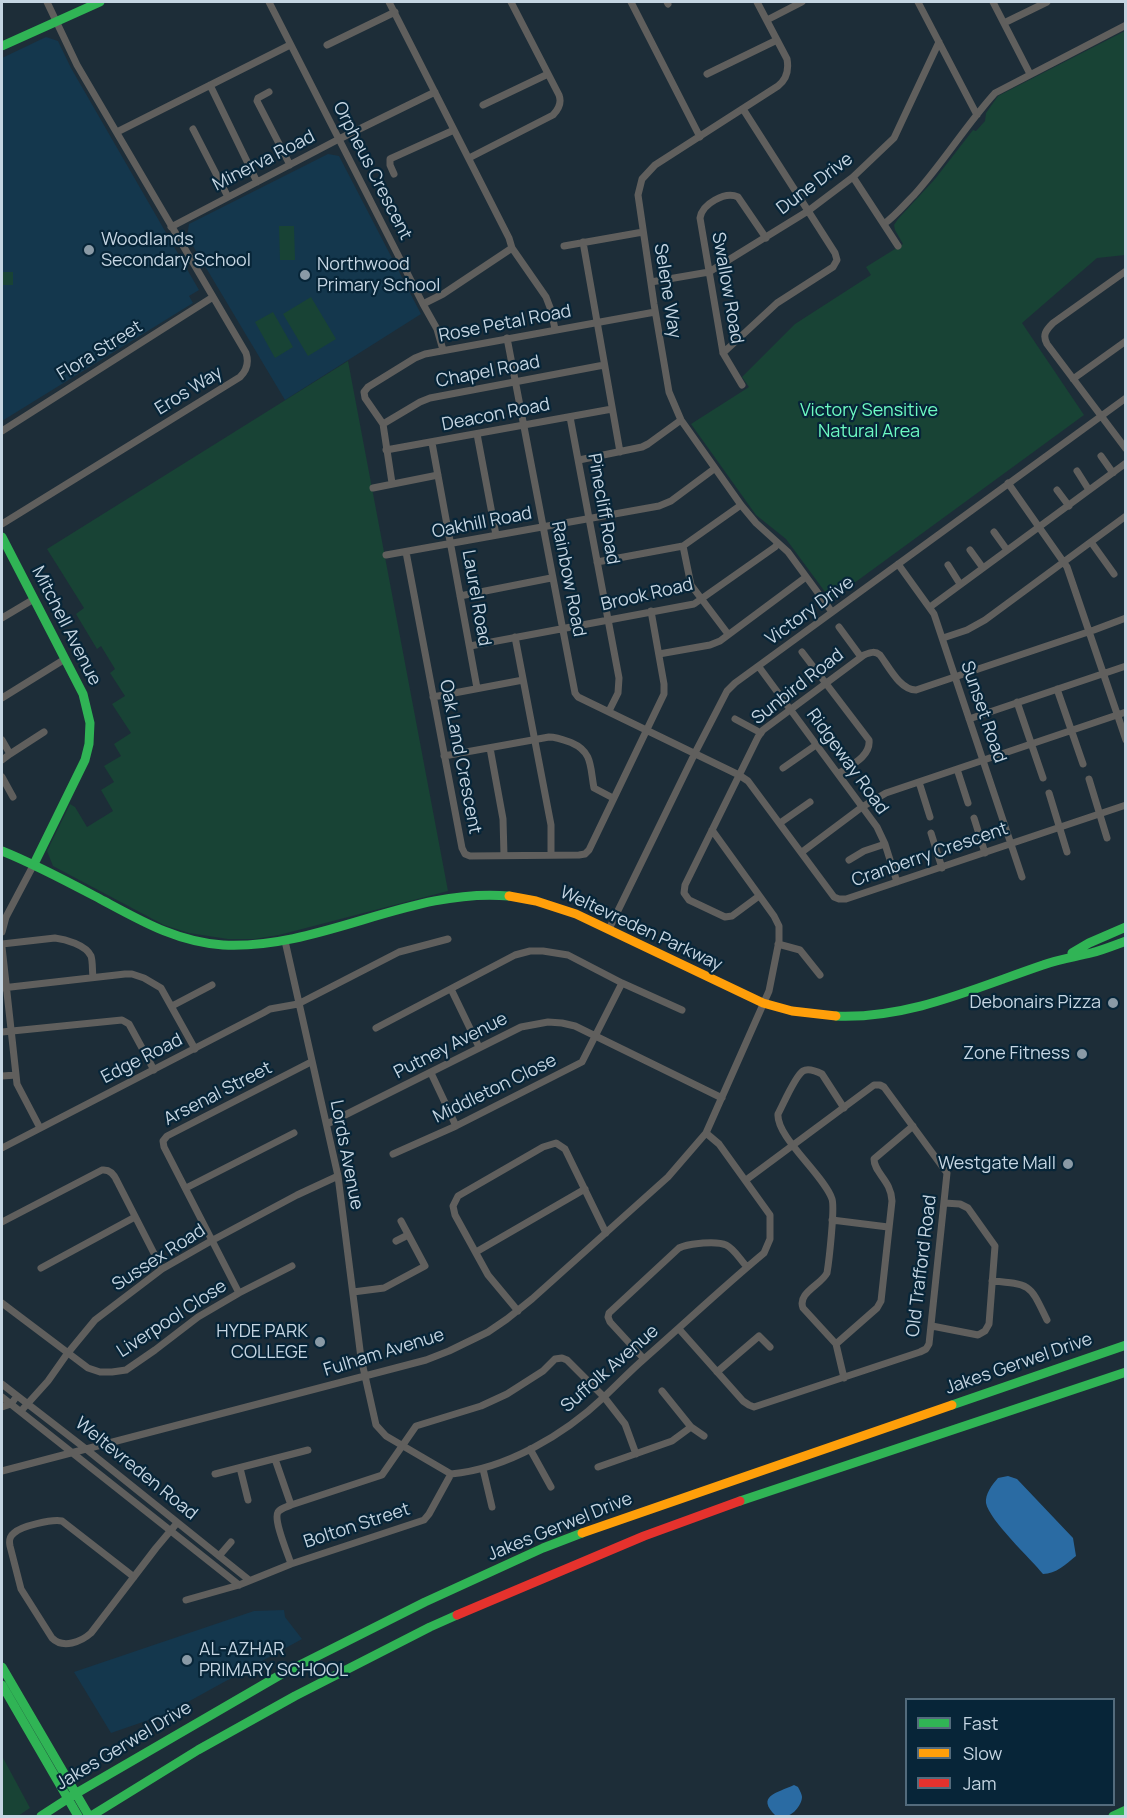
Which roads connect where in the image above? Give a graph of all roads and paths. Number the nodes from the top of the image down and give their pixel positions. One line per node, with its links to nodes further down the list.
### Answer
1 (47, 2): 14 (street, Eros Way)
2 (100, 2): 14 (main road)
3 (269, 2): 19 (street, Orpheus Crescent)
4 (389, 2): 12 (street)
5 (512, 2): 22 (street)
6 (632, 2): 34 (street)
7 (757, 2): 13 (street, Selene Way)
8 (802, 2): 13 (street)
9 (918, 2): 18 (street)
10 (993, 2): 15 (street)
11 (1047, 2): 15 (street)
12 (395, 12): 20 (street); 27 (street)
13 (766, 20): 17 (street, Selene Way)
14 (56, 22): 21 (main road); 33 (street, Eros Way)
15 (1004, 23): 24 (street)
16 (1125, 25): 24 (street)
17 (777, 40): 23 (street); 29 (street, Selene Way)
18 (939, 42): 30 (street); 39 (street, Dune Drive)
19 (290, 45): 25 (street); 35 (street, Orpheus Crescent)
20 (327, 45)
21 (2, 46)
22 (548, 74): 28 (street); 36 (street)
23 (707, 74)
24 (1030, 74): 30 (street)
25 (210, 85): 33 (street); 40 (street)
26 (269, 92): 37 (street)
27 (435, 92): 32 (street); 35 (street, Minerva Road)
28 (483, 105)
29 (743, 109): 34 (street, Selene Way); 42 (street)
30 (977, 116): 43 (street)
31 (193, 129): 41 (street)
32 (454, 130): 36 (street); 38 (street)
33 (117, 132): 44 (street, Eros Way)
34 (700, 136): 45 (street, Selene Way)
35 (339, 139): 37 (street, Minerva Road); 55 (street, Orpheus Crescent)
36 (469, 159): 50 (street)
37 (290, 165): 40 (street, Minerva Road)
38 (394, 174)
39 (853, 177): 42 (street, Dune Drive); 43 (street)
40 (257, 182): 41 (street, Minerva Road)
41 (228, 197): 44 (street, Minerva Road)
42 (808, 211): 46 (street, Dune Drive); 62 (street)
43 (884, 224): 49 (street)
44 (171, 227): 54 (street, Eros Way)
45 (643, 232): 47 (street); 53 (street, Selene Way)
46 (766, 238): 52 (street, Dune Drive); 52 (street, Swallow Road)
47 (583, 242): 48 (street); 57 (street)
48 (564, 246)
49 (898, 246)
50 (512, 248): 55 (street); 58 (street)
51 (1125, 271): 64 (street)
52 (709, 272): 53 (street, Dune Drive); 62 (street, Swallow Road)
53 (651, 282): 56 (street, Selene Way)
54 (213, 297): 74 (street, Flora Street); 96 (street, Eros Way)
55 (423, 304): 61 (street, Orpheus Crescent)
56 (655, 312): 57 (street, Rose Petal Road); 71 (street, Selene Way)
57 (597, 321): 58 (street, Rose Petal Road); 63 (street)
58 (555, 329): 59 (street, Rose Petal Road)
59 (507, 338): 61 (street, Rose Petal Road); 65 (street, Rainbow Road)
60 (1125, 341): 64 (street)
61 (443, 351): 72 (street, Rose Petal Road)
62 (723, 353): 66 (street, Swallow Road)
63 (604, 365): 65 (street, Chapel Road); 68 (street)
64 (1073, 379): 69 (street)
65 (516, 382): 72 (street, Chapel Road); 73 (street, Rainbow Road)
66 (742, 385)
67 (1125, 398): 69 (street, Victory Drive)
68 (612, 409): 70 (street, Deacon Road); 79 (street)
69 (1101, 416): 77 (street); 88 (street, Victory Drive)
70 (570, 417): 73 (street, Deacon Road); 81 (street, Pinecliff Road)
71 (681, 420): 79 (street); 83 (street, Selene Way)
72 (383, 424): 78 (street)
73 (523, 425): 75 (street, Deacon Road); 97 (street, Rainbow Road)
74 (2, 431)
75 (477, 434): 76 (street, Deacon Road); 100 (street)
76 (432, 443): 78 (street, Deacon Road); 86 (street, Laurel Road)
77 (1125, 449)
78 (386, 450): 87 (street)
79 (620, 452): 81 (street)
80 (1101, 456): 85 (street)
81 (579, 460): 94 (street, Pinecliff Road)
82 (1125, 464): 85 (street)
83 (714, 469): 92 (street, Selene Way); 94 (street, Oakhill Road)
84 (1077, 471): 91 (street)
85 (1113, 473): 91 (street)
86 (438, 475): 87 (street); 104 (street, Laurel Road)
87 (392, 483): 89 (street)
88 (1008, 483): 98 (street); 112 (street, Victory Drive)
89 (373, 488)
90 (1057, 490): 93 (street)
91 (1089, 490): 93 (street)
92 (741, 505): 103 (street, Selene Way); 105 (street)
93 (1068, 506): 98 (street)
94 (589, 518): 97 (street, Oakhill Road); 111 (street, Pinecliff Road)
95 (1125, 518): 102 (street)
96 (2, 524)
97 (542, 526): 100 (street, Oakhill Road); 117 (street, Rainbow Road)
98 (1039, 527): 107 (street); 110 (street)
99 (994, 532): 107 (street)
100 (496, 535): 104 (street, Oakhill Road)
101 (2, 537): 120 (main road, Mitchell Avenue)
102 (1091, 542): 110 (street); 115 (street)
103 (778, 543): 116 (street, Selene Way); 121 (street, Brook Road)
104 (451, 544): 108 (street, Oakhill Road); 119 (street, Laurel Road)
105 (683, 546): 111 (street); 121 (street)
106 (970, 550): 114 (street)
107 (1007, 550): 114 (street)
108 (406, 552): 109 (street, Oakhill Road); 147 (street, Oak Land Crescent)
109 (386, 555)
110 (1064, 561): 130 (street); 133 (street)
111 (597, 562): 127 (street, Pinecliff Road)
112 (898, 564): 122 (street, Sunset Road); 124 (street, Victory Drive)
113 (948, 565): 118 (street)
114 (983, 568): 118 (street)
115 (1114, 574)
116 (806, 577): 124 (street, Selene Way); 131 (street)
117 (551, 578): 119 (street); 129 (street, Rainbow Road)
118 (960, 584): 122 (street)
119 (460, 596): 134 (street, Laurel Road)
120 (34, 599): 125 (street); 138 (main road, Mitchell Avenue)
121 (702, 599): 123 (street, Brook Road); 131 (street)
122 (930, 607): 133 (street, Sunset Road)
123 (651, 611): 127 (street, Brook Road); 136 (street, Oak Land Crescent)
124 (832, 612): 140 (street, Victory Drive)
125 (2, 618)
126 (1125, 618): 130 (street)
127 (608, 620): 129 (street, Brook Road); 151 (street, Pinecliff Road)
128 (839, 627): 137 (street)
129 (562, 629): 132 (street, Brook Road); 151 (street, Rainbow Road)
130 (1089, 632): 141 (street); 142 (street)
131 (728, 634): 136 (street)
132 (515, 637): 134 (street, Brook Road); 143 (street)
133 (942, 638): 142 (street, Sunset Road)
134 (470, 646): 145 (street, Laurel Road)
135 (802, 651): 144 (street)
136 (659, 654): 157 (street, Oak Land Crescent)
137 (861, 657): 142 (street, Sunbird Road); 144 (street, Sunbird Road)
138 (65, 659): 148 (street); 204 (main road, Mitchell Avenue)
139 (1125, 666): 141 (street)
140 (759, 667): 150 (street, Ridgeway Road); 166 (street, Victory Drive)
141 (1103, 673): 146 (street); 153 (street)
142 (955, 677): 154 (street, Sunset Road)
143 (523, 680): 145 (street); 160 (street)
144 (827, 682): 150 (street, Sunbird Road); 174 (street)
145 (477, 688): 147 (street)
146 (1057, 689): 149 (street); 156 (street)
147 (433, 697): 168 (street, Oak Land Crescent)
148 (2, 698)
149 (1017, 702): 154 (street); 163 (street)
150 (790, 710): 159 (street, Sunbird Road); 164 (street, Ridgeway Road)
151 (609, 711): 157 (street, Rainbow Road)
152 (1125, 712): 153 (street)
153 (1117, 715): 156 (street); 162 (street)
154 (969, 718): 170 (street, Sunset Road)
155 (735, 719): 159 (street)
156 (1072, 730): 163 (street); 171 (street)
157 (647, 731): 166 (street, Rainbow Road); 182 (street, Oak Land Crescent)
158 (44, 732): 167 (street)
159 (761, 733): 175 (street, Sunbird Road)
160 (535, 739): 165 (street); 182 (street); 200 (street)
161 (2, 740): 167 (street)
162 (1125, 740)
163 (1031, 744): 170 (street); 177 (street)
164 (816, 745): 172 (street); 174 (street, Ridgeway Road)
165 (490, 748): 168 (street); 202 (street)
166 (695, 753): 175 (street, Cranberry Crescent); 211 (street, Victory Drive)
167 (10, 754): 169 (street)
168 (444, 756): 202 (street, Oak Land Crescent)
169 (2, 760)
170 (983, 760): 173 (street); 195 (street, Sunset Road)
171 (1083, 764)
172 (783, 768)
173 (957, 769): 179 (street); 184 (street)
174 (838, 774): 186 (street, Ridgeway Road)
175 (739, 775): 190 (street, Cranberry Crescent); 192 (street, Sunbird Road)
176 (2, 777): 181 (street)
177 (1043, 778)
178 (1089, 779): 187 (street)
179 (919, 782): 186 (street); 188 (street)
180 (1049, 793): 191 (street)
181 (13, 797)
182 (613, 798): 200 (street, Oak Land Crescent)
183 (810, 802): 190 (street)
184 (968, 803)
185 (1125, 806): 187 (street, Cranberry Crescent)
186 (862, 807): 196 (street, Ridgeway Road); 198 (street)
187 (1099, 814): 191 (street, Cranberry Crescent); 194 (street)
188 (930, 817)
189 (974, 818): 201 (street)
190 (780, 823): 198 (street, Cranberry Crescent)
191 (1059, 828): 195 (street, Cranberry Crescent); 199 (street)
192 (712, 830): 208 (street); 208 (street, Sunbird Road)
193 (931, 833): 205 (street)
194 (1107, 838)
195 (1011, 843): 201 (street, Cranberry Crescent); 206 (street, Sunset Road)
196 (885, 844): 203 (street); 207 (street, Ridgeway Road)
197 (2, 851): 204 (main road, Weltevreden Parkway)
198 (802, 852): 207 (street, Cranberry Crescent)
199 (1067, 852)
200 (551, 854): 202 (street, Oak Land Crescent)
201 (985, 854): 205 (street, Cranberry Crescent)
202 (504, 855)
203 (849, 860)
204 (34, 864): 209 (street); 215 (main road, Weltevreden Parkway)
205 (942, 868): 207 (street, Cranberry Crescent)
206 (1022, 877)
207 (897, 882)
208 (759, 896): 216 (street)
209 (4, 916): 212 (street)
210 (1125, 927): 218 (main road, Weltevreden Parkway)
211 (609, 929): 215 (main road, Weltevreden Parkway); 225 (main road, Weltevreden Parkway)
212 (2, 932)
213 (448, 939): 226 (street, Edge Road)
214 (1125, 941): 218 (main road, Weltevreden Parkway)
215 (285, 942): 226 (street, Lords Avenue)
216 (778, 944): 219 (street); 225 (street)
217 (2, 946): 220 (street); 223 (street)
218 (1065, 957): 225 (main road, Weltevreden Parkway)
219 (820, 975)
220 (93, 977): 223 (street); 227 (street)
221 (622, 982): 224 (street); 228 (street); 232 (street, Middleton Close)
222 (212, 985): 227 (street)
223 (4, 988): 230 (street)
224 (451, 990): 229 (street); 233 (street)
225 (763, 1003): 240 (street, Fulham Avenue)
226 (298, 1004): 234 (street, Edge Road); 235 (street, Lords Avenue)
227 (172, 1006): 234 (street)
228 (682, 1010)
229 (376, 1028)
230 (11, 1031): 231 (street); 236 (street); 238 (street)
231 (2, 1032)
232 (595, 1036): 233 (street, Putney Avenue); 240 (street, Putney Avenue); 243 (street, Middleton Close)
233 (479, 1047): 237 (street, Putney Avenue)
234 (195, 1048): 236 (street, Edge Road)
235 (311, 1062): 242 (street, Lords Avenue); 253 (street, Arsenal Street)
236 (154, 1070): 245 (street, Edge Road)
237 (431, 1073): 242 (street, Putney Avenue); 243 (street)
238 (16, 1075): 239 (street); 245 (street)
239 (2, 1076)
240 (722, 1098): 246 (street, Fulham Avenue)
241 (844, 1108): 244 (street, Old Trafford Road); 248 (street, Old Trafford Road); 248 (street)
242 (327, 1124): 251 (street, Lords Avenue)
243 (456, 1126): 250 (street, Middleton Close)
244 (913, 1126): 255 (street, Old Trafford Road); 260 (street)
245 (40, 1128): 249 (street, Edge Road)
246 (706, 1133): 252 (street, Suffolk Avenue); 261 (street, Fulham Avenue)
247 (294, 1134): 253 (street)
248 (794, 1145): 252 (street, Old Trafford Road); 257 (street)
249 (2, 1148)
250 (393, 1154)
251 (338, 1176): 263 (street, Sussex Road); 271 (street, Lords Avenue)
252 (746, 1180): 267 (street, Suffolk Avenue)
253 (186, 1188): 263 (street, Arsenal Street)
254 (585, 1189): 261 (street); 265 (street); 265 (street)
255 (944, 1203): 270 (street); 276 (street, Old Trafford Road)
256 (135, 1217): 259 (street); 268 (street); 269 (street)
257 (832, 1220): 260 (street); 278 (street)
258 (401, 1221): 262 (street)
259 (2, 1222)
260 (888, 1227): 278 (street)
261 (606, 1233): 274 (street, Fulham Avenue)
262 (408, 1235): 264 (street); 271 (street)
263 (211, 1241): 269 (street, Sussex Road); 272 (street, Arsenal Street)
264 (396, 1241)
265 (476, 1252): 274 (street)
266 (292, 1266): 272 (street, Liverpool Close)
267 (747, 1267): 277 (street, Suffolk Avenue); 282 (street)
268 (41, 1268)
269 (162, 1269): 281 (street, Sussex Road)
270 (992, 1281): 275 (street); 276 (street)
271 (353, 1292): 285 (street, Lords Avenue)
272 (239, 1293): 281 (street, Liverpool Close)
273 (2, 1303): 281 (street, Liverpool Close)
274 (518, 1311): 285 (street, Fulham Avenue)
275 (1047, 1320)
276 (932, 1326): 286 (street, Old Trafford Road)
277 (679, 1329): 282 (street, Suffolk Avenue); 283 (street, Old Trafford Road)
278 (836, 1344): 286 (street)
279 (1125, 1345): 326 (main road, Jakes Gerwel Drive)
280 (770, 1347): 283 (street)
281 (67, 1354): 293 (street, Sussex Road)
282 (644, 1359): 291 (street, Suffolk Avenue)
283 (717, 1372): 286 (street, Old Trafford Road)
284 (1125, 1372): 330 (main road)
285 (364, 1376): 298 (street); 299 (street, Fulham Avenue)
286 (844, 1378)
287 (2, 1384): 290 (street, Weltevreden Road)
288 (662, 1391): 296 (street)
289 (2, 1396): 292 (street, Weltevreden Road)
290 (17, 1396): 292 (street); 293 (street, Weltevreden Road)
291 (604, 1397): 298 (street); 300 (street, Suffolk Avenue); 303 (street)
292 (11, 1404): 294 (street); 295 (street, Weltevreden Road)
293 (27, 1404): 295 (street, Sussex Road); 299 (street, Weltevreden Road)
294 (2, 1407)
295 (21, 1411): 302 (street, Weltevreden Road)
296 (691, 1426): 297 (street); 303 (street)
297 (704, 1436)
298 (403, 1446): 310 (street); 313 (street)
299 (86, 1449): 302 (street, Fulham Avenue); 315 (street, Weltevreden Road)
300 (530, 1449): 307 (street, Suffolk Avenue); 311 (street)
301 (308, 1450): 304 (street)
302 (72, 1453): 308 (street, Fulham Avenue); 316 (street, Weltevreden Road)
303 (636, 1454): 305 (street)
304 (275, 1459): 306 (street); 313 (street)
305 (598, 1467)
306 (240, 1468): 309 (street); 312 (street)
307 (483, 1469): 310 (street, Suffolk Avenue); 314 (street)
308 (2, 1471)
309 (215, 1474)
310 (451, 1474): 319 (street, Bolton Street)
311 (551, 1487)
312 (248, 1500)
313 (291, 1505): 319 (street)
314 (492, 1507)
315 (177, 1523): 316 (street); 318 (street, Weltevreden Road)
316 (170, 1530): 320 (street); 322 (street, Weltevreden Road)
317 (231, 1542): 318 (street)
318 (219, 1556): 321 (street, Weltevreden Road)
319 (291, 1564): 321 (street, Bolton Street)
320 (134, 1577): 320 (street)
321 (249, 1581): 322 (street, Bolton Street)
322 (239, 1585): 323 (street, Bolton Street)
323 (186, 1600)
324 (2, 1667): 326 (main road)
325 (2, 1685): 326 (main road)
326 (71, 1796): 328 (main road, Jakes Gerwel Drive); 329 (main road); 330 (main road)
327 (1125, 1810): 331 (main road)
328 (41, 1816)
329 (78, 1816)
330 (90, 1816)
331 (1113, 1816)

